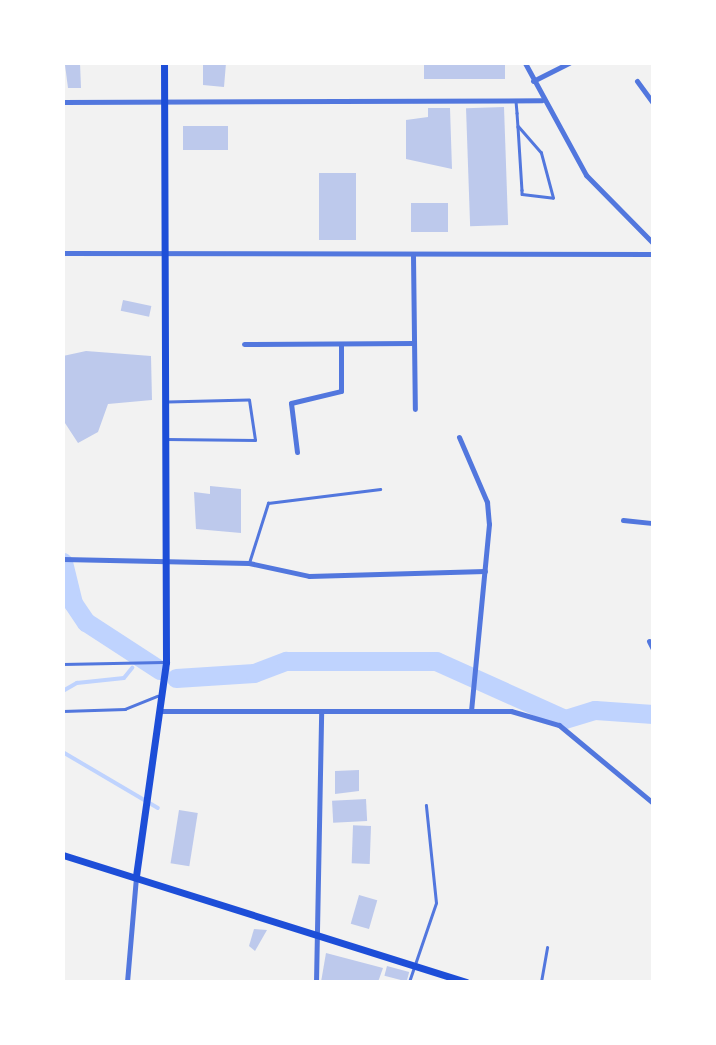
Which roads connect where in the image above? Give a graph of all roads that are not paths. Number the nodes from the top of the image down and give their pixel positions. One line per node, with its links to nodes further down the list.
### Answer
1 (164, 63): 9 (main road)
2 (525, 63): 4 (street)
3 (569, 63): 4 (street)
4 (533, 81): 6 (street)
5 (637, 81): 10 (street)
6 (542, 100): 7 (street); 12 (street)
7 (516, 101): 9 (street); 11 (lane)
8 (63, 102): 9 (street)
9 (164, 102): 14 (main road)
10 (653, 103)
11 (518, 127): 11 (lane)
12 (653, 243)
13 (63, 253): 14 (street)
14 (164, 254): 16 (street); 20 (main road)
15 (653, 254): 16 (street)
16 (414, 256): 17 (street)
17 (414, 343): 19 (street); 21 (street)
18 (244, 344): 19 (street)
19 (341, 344): 24 (street)
20 (165, 402): 23 (main road); 23 (lane)
21 (415, 409)
22 (459, 437): 31 (street)
23 (166, 439): 29 (main road)
24 (297, 452)
25 (380, 489): 30 (lane)
26 (624, 520): 27 (street)
27 (653, 523)
28 (63, 559): 29 (street)
29 (167, 559): 30 (street); 34 (main road)
30 (249, 563): 31 (street)
31 (485, 571): 37 (street)
32 (649, 641): 33 (street)
33 (653, 649)
34 (166, 662): 35 (lane); 36 (main road)
35 (63, 664)
36 (164, 694): 38 (lane); 39 (main road)
37 (471, 709): 40 (street); 41 (street)
38 (63, 711)
39 (163, 711): 40 (street); 44 (main road)
40 (321, 712): 45 (street)
41 (653, 803)
42 (426, 806): 47 (lane)
43 (63, 855): 44 (main road)
44 (136, 876): 45 (main road); 48 (street)
45 (316, 933): 47 (main road); 49 (street)
46 (547, 948): 52 (lane)
47 (416, 963): 50 (lane); 51 (main road)
48 (127, 982)
49 (316, 982)
50 (409, 982)
51 (466, 982)
52 (541, 982)

